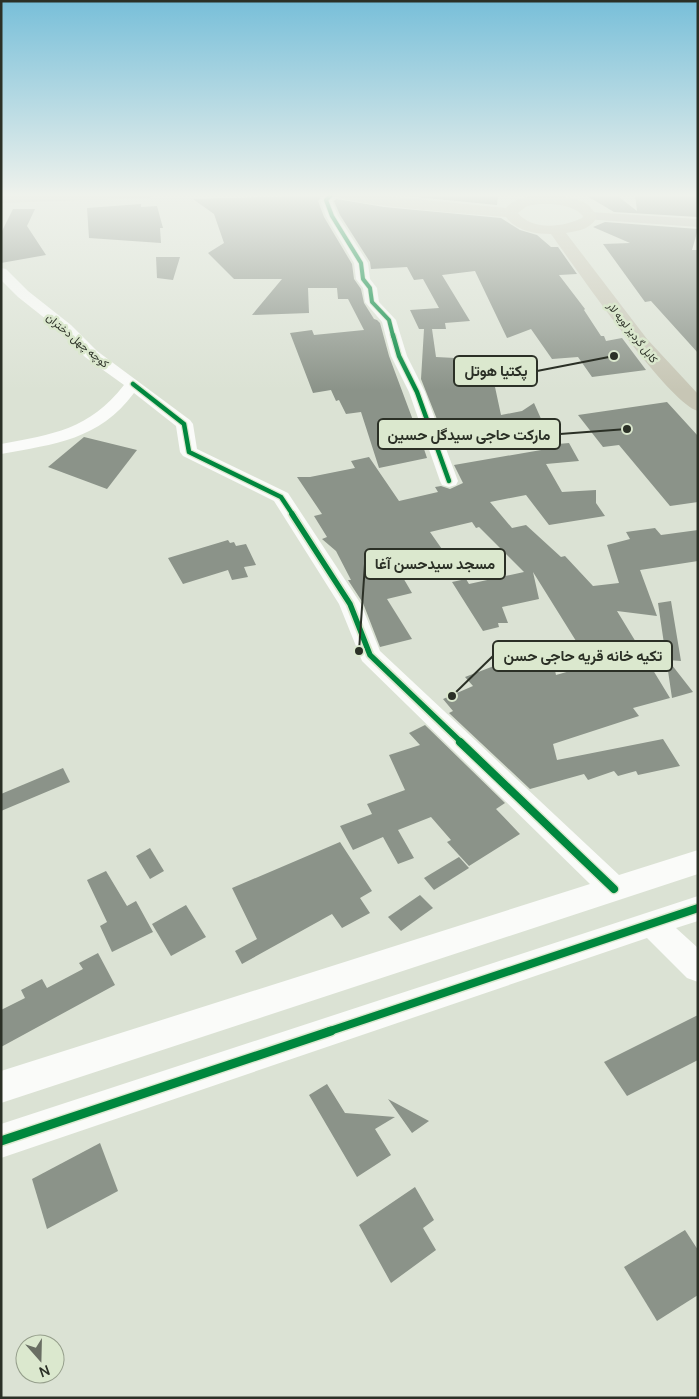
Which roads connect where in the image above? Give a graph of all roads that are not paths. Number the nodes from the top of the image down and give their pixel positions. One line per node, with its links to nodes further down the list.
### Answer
1 (359, 259): 9 (street)
2 (578, 259): 7 (highway, کابل گردیز لویه لار)
3 (597, 259): 5 (highway, کابل گردیز لویه لار)
4 (1, 272): 6 (street, کوچه چهل دختران)
5 (685, 369)
6 (133, 384): 8 (street); 11 (street, کوچه چهل دختران)
7 (698, 405)
8 (1, 448)
9 (449, 481)
10 (698, 862): 11 (street)
11 (614, 889): 15 (street)
12 (698, 908): 13 (street)
13 (651, 923): 14 (street); 16 (street)
14 (698, 968)
15 (1, 1087)
16 (1, 1141)

